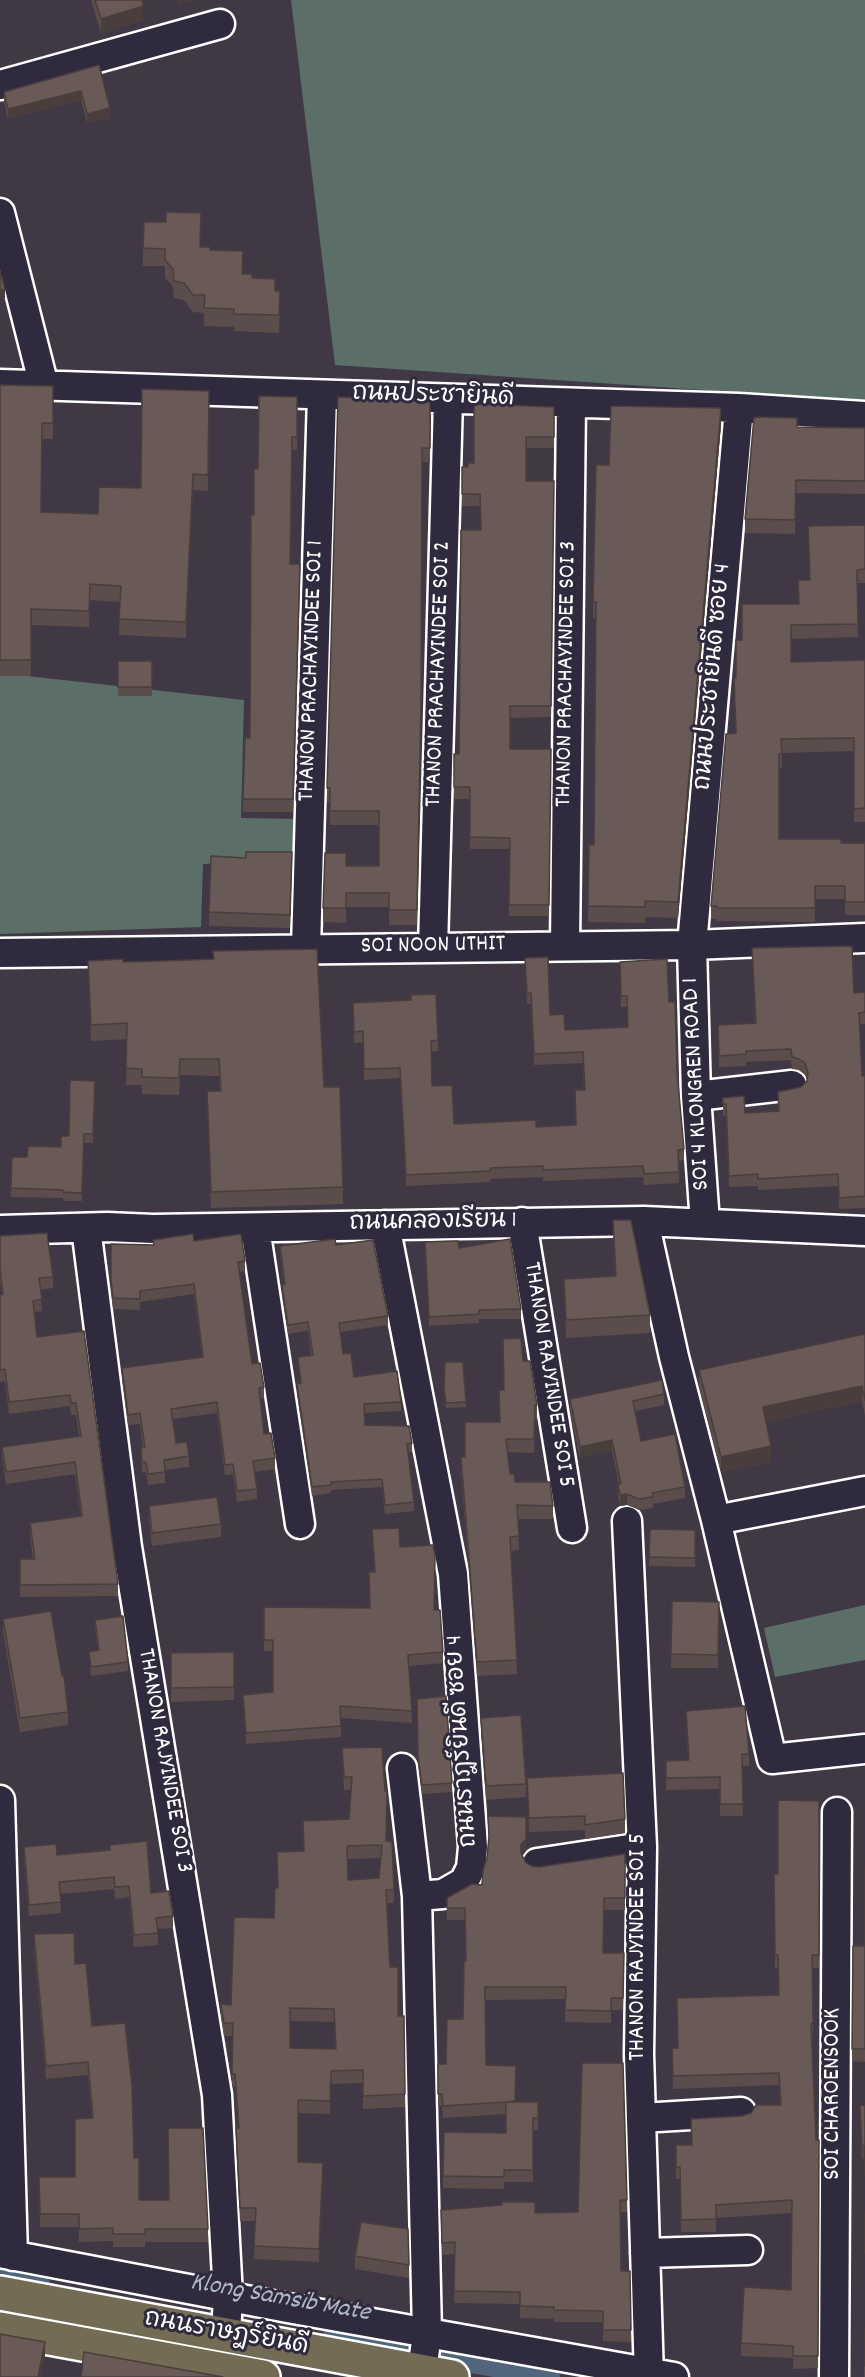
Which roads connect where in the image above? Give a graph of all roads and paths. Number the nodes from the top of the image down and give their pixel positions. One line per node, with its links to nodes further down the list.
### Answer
1 (220, 24): 2 (street)
2 (0, 85)
3 (0, 213): 5 (street)
4 (0, 384): 5 (street, ถนนประชายินดี)
5 (44, 386): 6 (street, ถนนประชายินดี)
6 (322, 395): 7 (street, ถนนประชายินดี); 14 (street, THANON PRACHAYINDEE SOI 1)
7 (448, 399): 8 (street, ถนนประชายินดี); 15 (street, THANON PRACHAYINDEE SOI 2)
8 (571, 403): 9 (street, ถนนประชายินดี); 12 (street, THANON PRACHAYINDEE SOI 3)
9 (739, 408): 10 (street, ถนนประชายินดี); 13 (street, ถนนประชายินดี ซอย 4)
10 (865, 416)
11 (865, 938): 13 (street, SOI NOON UTHIT)
12 (565, 945): 13 (street, SOI NOON UTHIT); 15 (street, SOI NOON UTHIT)
13 (692, 945): 18 (street, SOI 4 KLONGREN ROAD 1)
14 (306, 948): 15 (street, SOI NOON UTHIT); 16 (street, SOI NOON UTHIT)
15 (432, 948)
16 (0, 953)
17 (792, 1085): 18 (street)
18 (696, 1096): 21 (street, SOI 4 KLONGREN ROAD 1)
19 (644, 1221): 20 (street, ถนนคลองเรียน 1); 21 (street, ถนนคลองเรียน 1); 28 (street)
20 (522, 1222): 22 (street, ถนนคลองเรียน 1); 31 (street, THANON RAJYINDEE SOI 5)
21 (705, 1223): 26 (street, ถนนคลองเรียน 1)
22 (384, 1225): 24 (street, ถนนคลองเรียน 1); 38 (street, ถนนราฎร์ยินดี ซอย 4)
23 (86, 1228): 24 (street, ถนนคลองเรียน 1); 25 (street, ถนนคลองเรียน 1); 45 (street, THANON RAJYINDEE SOI 3)
24 (255, 1228): 30 (street)
25 (0, 1230)
26 (865, 1231)
27 (865, 1491): 28 (street)
28 (716, 1520): 32 (street)
29 (627, 1521): 36 (street, THANON RAJYINDEE SOI 5)
30 (300, 1524)
31 (573, 1528)
32 (865, 1749)
33 (402, 1768): 38 (street)
34 (0, 1800): 43 (street)
35 (837, 1812): 54 (street, SOI CHAROENSOOK)
36 (642, 1847): 37 (street); 40 (street, THANON RAJYINDEE SOI 5)
37 (537, 1863)
38 (417, 1896): 48 (street)
39 (741, 2112): 40 (street)
40 (641, 2118): 42 (street, THANON RAJYINDEE SOI 5)
41 (748, 2250): 42 (street)
42 (645, 2253): 52 (street, THANON RAJYINDEE SOI 5)
43 (7, 2254): 45 (street)
44 (0, 2294): 49 (main road, ถนนราษฎร์ยินดี)
45 (228, 2296): 46 (street); 49 (street, THANON RAJYINDEE SOI 3)
46 (288, 2308): 48 (street); 50 (street)
47 (0, 2329): 53 (main road, ถนนราษฎร์ยินดี)
48 (427, 2333): 51 (street); 52 (street)
49 (226, 2335): 50 (main road, ถนนราษฎร์ยินดี)
50 (284, 2346): 51 (main road, ถนนราษฎร์ยินดี)
51 (432, 2375)
52 (658, 2376)
53 (263, 2377)
54 (834, 2377)

